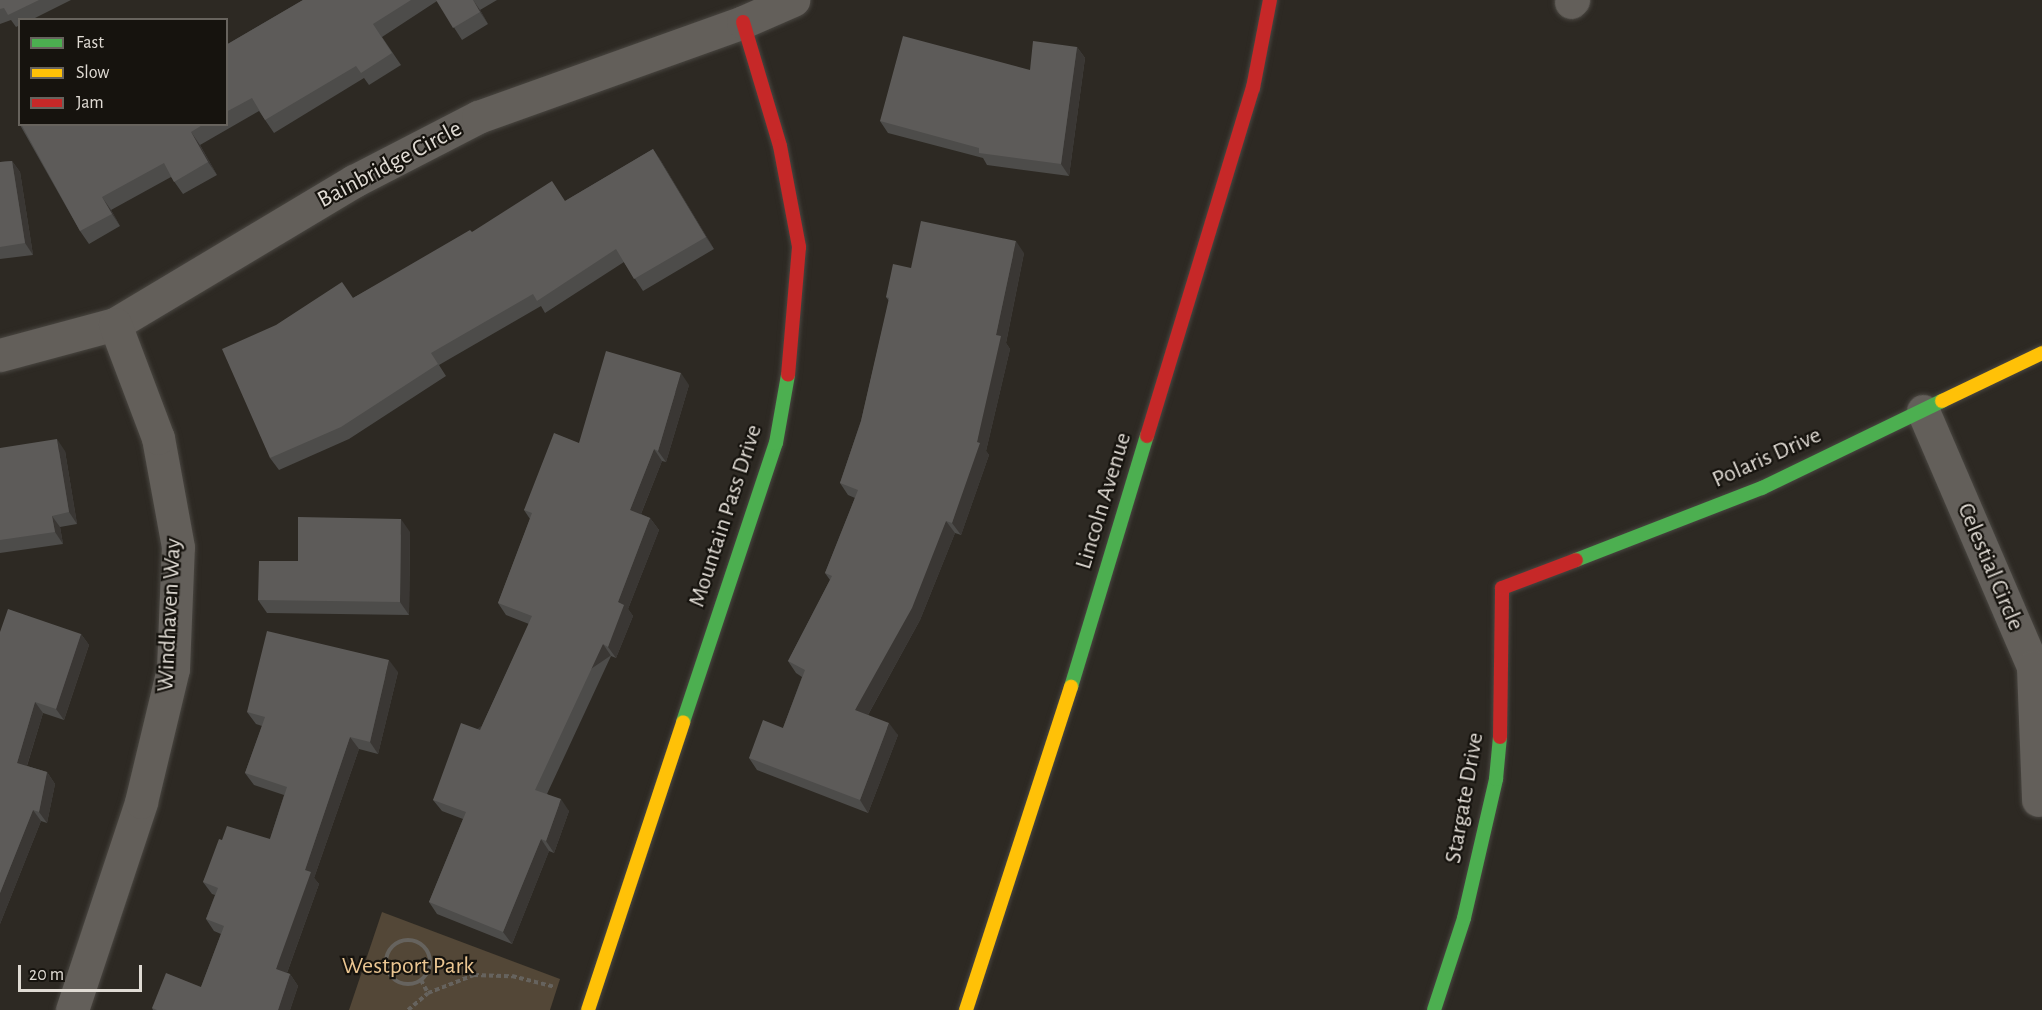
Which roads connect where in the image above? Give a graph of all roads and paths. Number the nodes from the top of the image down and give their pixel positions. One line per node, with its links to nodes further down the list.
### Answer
1 (793, 0): 3 (street, Bainbridge Circle)
2 (1270, 0): 16 (street, Lincoln Avenue)
3 (743, 22): 4 (street, Bainbridge Circle); 15 (street, Mountain Pass Drive)
4 (115, 324): 6 (street, Bainbridge Circle); 13 (street, Windhaven Way)
5 (2042, 353): 7 (street, Polaris Drive)
6 (0, 355)
7 (1923, 411): 8 (street, Polaris Drive); 9 (street, Celestial Circle)
8 (1502, 588): 17 (street, Stargate Drive)
9 (2038, 800)
10 (421, 980): 10 (path); 12 (path)
11 (558, 988): 12 (path)
12 (428, 993): 14 (path)
13 (72, 1010)
14 (408, 1010)
15 (588, 1010)
16 (966, 1010)
17 (1434, 1010)

